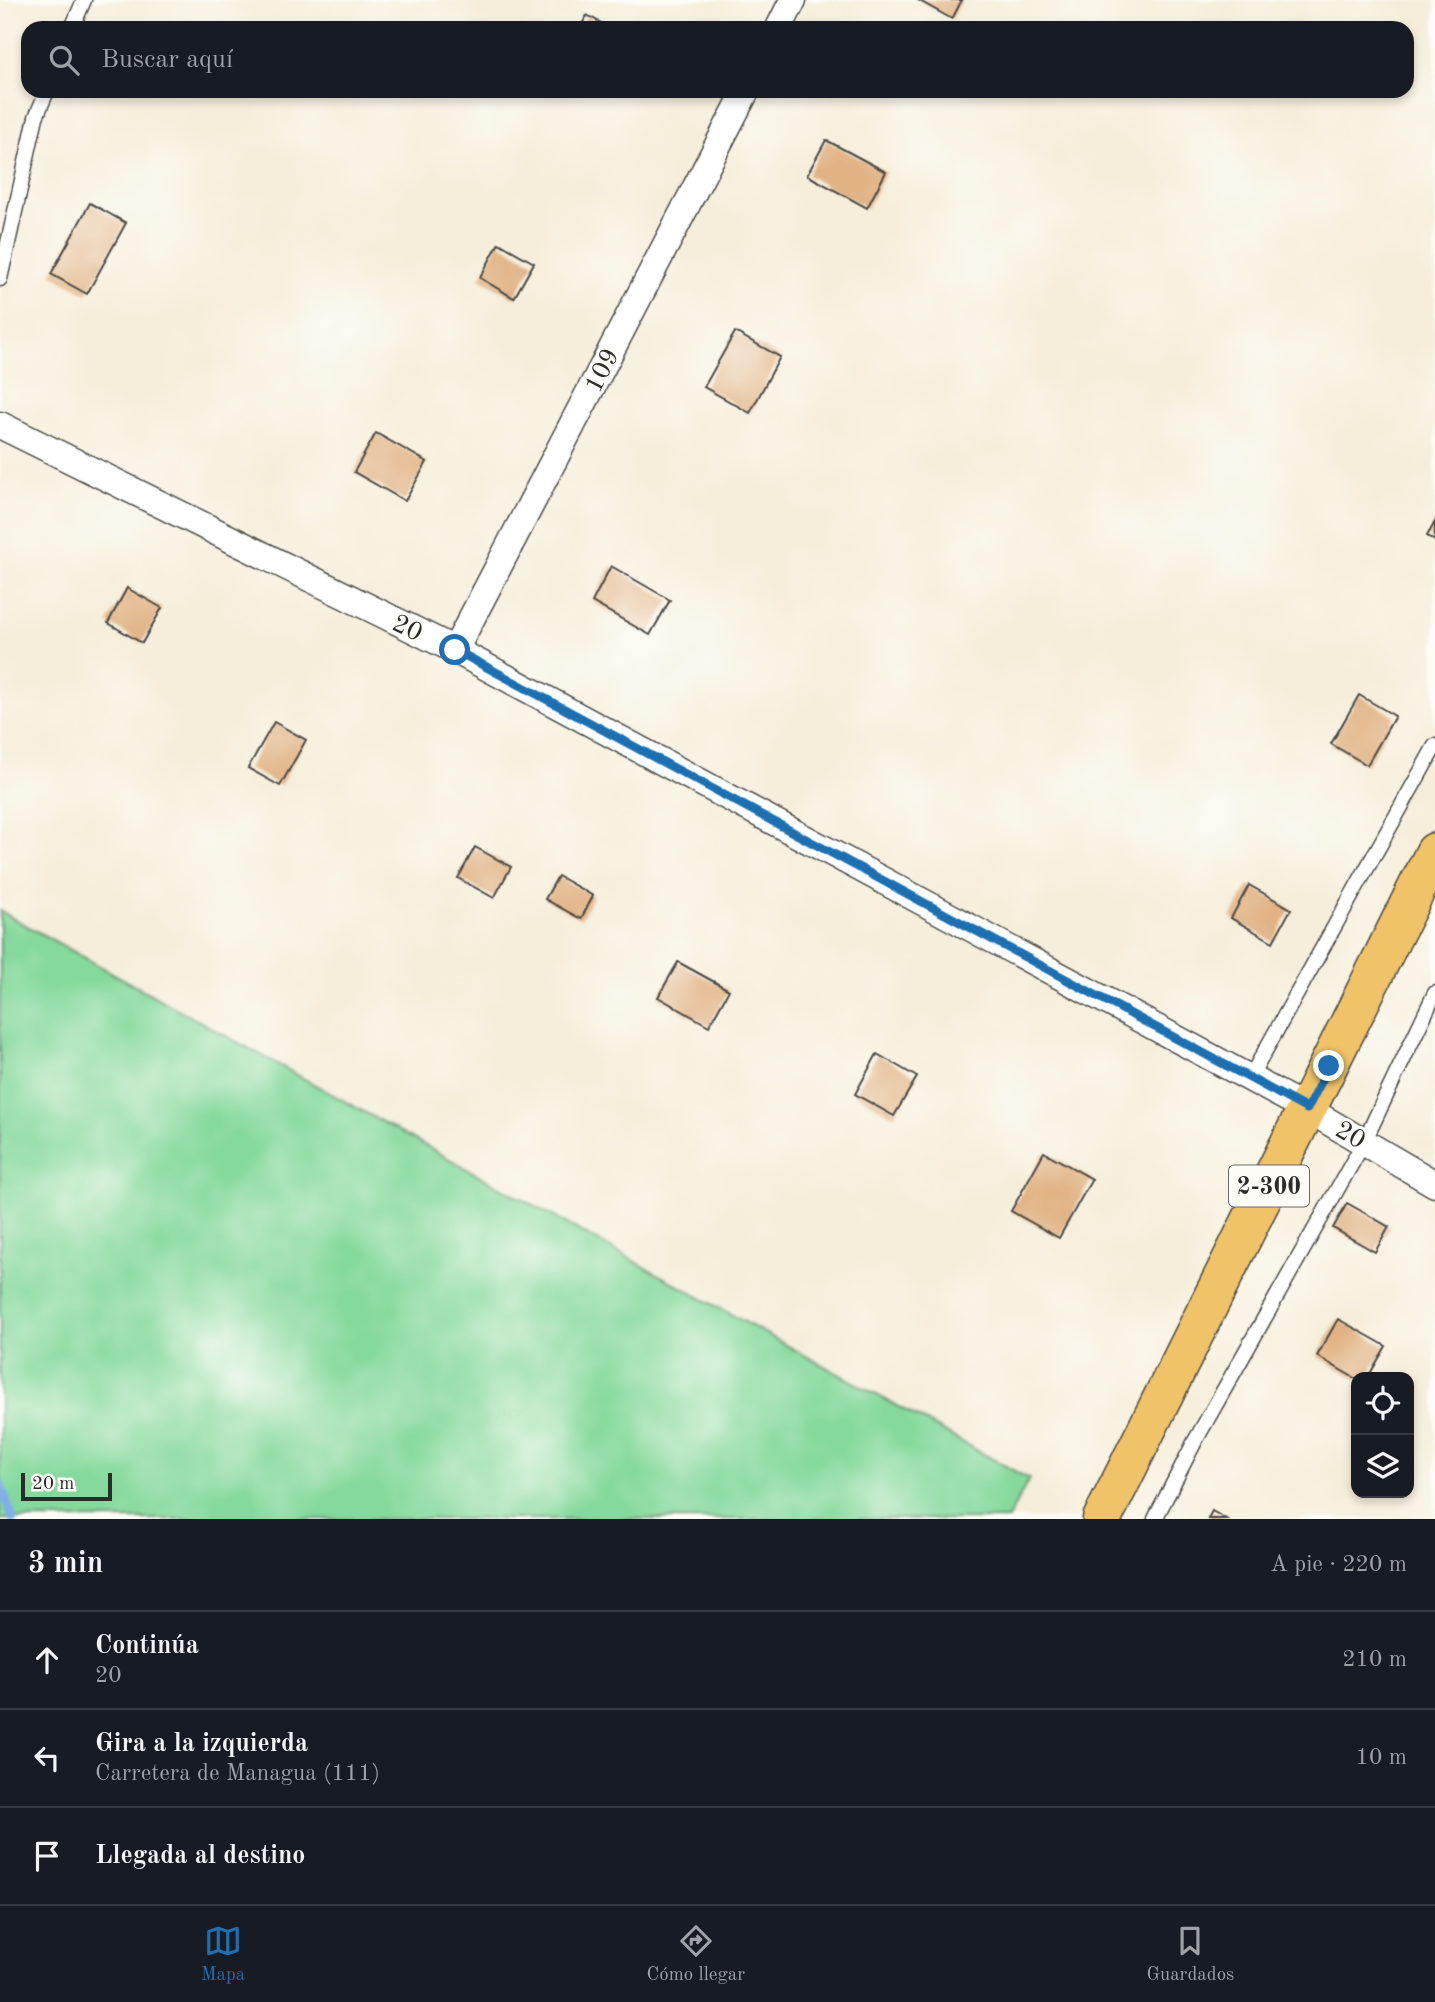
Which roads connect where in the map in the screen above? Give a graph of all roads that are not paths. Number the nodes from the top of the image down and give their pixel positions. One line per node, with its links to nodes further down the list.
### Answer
1 (84, 0): 3 (lane)
2 (793, 0): 4 (street)
3 (75, 21)
4 (782, 21)
5 (44, 98): 7 (lane)
6 (742, 98): 9 (street, 109)
7 (0, 279)
8 (0, 425): 9 (street, 20)
9 (455, 650): 13 (street, 20)
10 (1435, 746): 13 (lane)
11 (1435, 852): 14 (main road, 2-300)
12 (1435, 993): 15 (lane)
13 (1250, 1078): 14 (street, 20)
14 (1307, 1109): 15 (street, 20); 17 (main road, 2-300)
15 (1364, 1142): 16 (street, 20); 18 (lane)
16 (1435, 1184)
17 (1102, 1519)
18 (1156, 1519)

